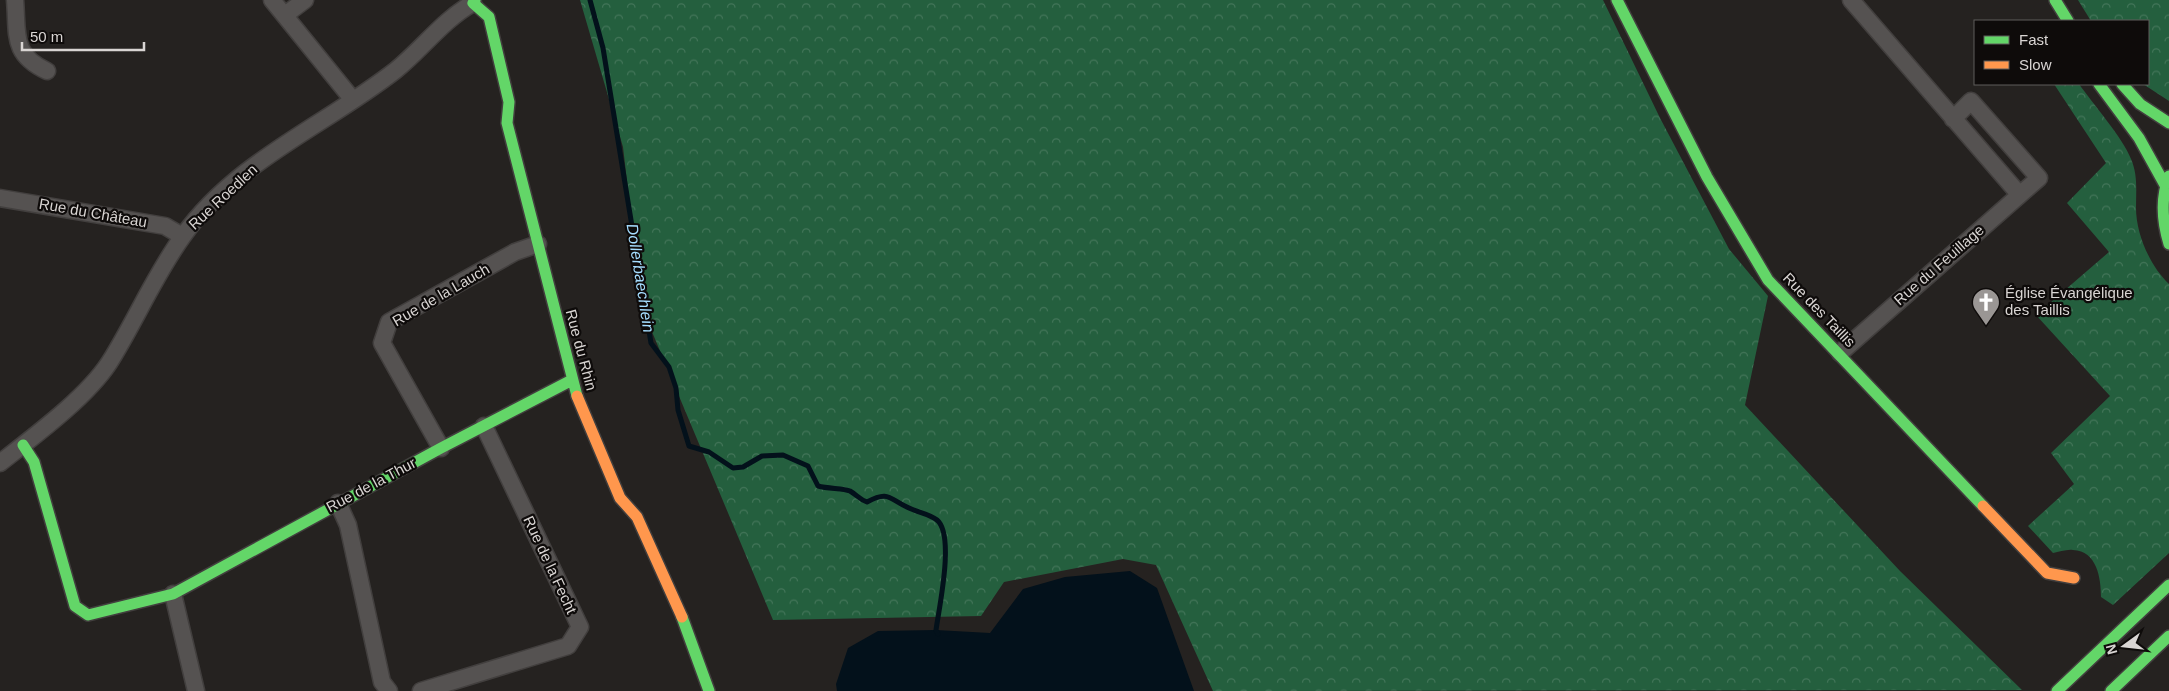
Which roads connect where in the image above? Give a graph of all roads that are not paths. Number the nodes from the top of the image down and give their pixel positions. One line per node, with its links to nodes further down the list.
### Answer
1 (15, 0): 10 (street)
2 (272, 0): 8 (street)
3 (305, 0): 8 (street)
4 (1617, 0): 22 (main road, Rue des Taillis)
5 (1851, 0): 14 (street)
6 (2055, 0): 9 (main road)
7 (474, 2): 13 (street, Rue Roedlen); 20 (main road, Rue du Rhin)
8 (285, 16): 13 (street)
9 (2067, 20)
10 (47, 71)
11 (2100, 85): 16 (main road)
12 (2123, 85): 15 (main road)
13 (353, 100): 19 (street, Rue Roedlen)
14 (1953, 119): 17 (street); 17 (street, Rue du Feuillage)
15 (2169, 123)
16 (2167, 180): 21 (main road)
17 (2020, 194): 22 (street, Rue du Feuillage)
18 (0, 198): 19 (street, Rue du Château)
19 (182, 236): 25 (street, Rue Roedlen)
20 (538, 244): 23 (main road, Rue du Rhin); 26 (street, Rue de la Lauch)
21 (2169, 244)
22 (1840, 353): 29 (main road, Rue des Taillis)
23 (572, 380): 24 (main road, Rue de la Thur); 36 (main road, Rue du Rhin)
24 (484, 426): 26 (main road, Rue de la Thur); 35 (street, Rue de la Fecht)
25 (23, 445): 27 (street, Rue Roedlen); 31 (main road, Rue de la Thur)
26 (441, 448): 28 (main road, Rue de la Thur)
27 (0, 462)
28 (338, 503): 31 (main road, Rue de la Thur); 34 (street)
29 (2074, 578)
30 (2169, 585): 37 (main road)
31 (173, 594): 33 (street)
32 (2169, 636): 38 (main road)
33 (196, 691)
34 (389, 691)
35 (421, 691)
36 (709, 691)
37 (2058, 691)
38 (2110, 691)

